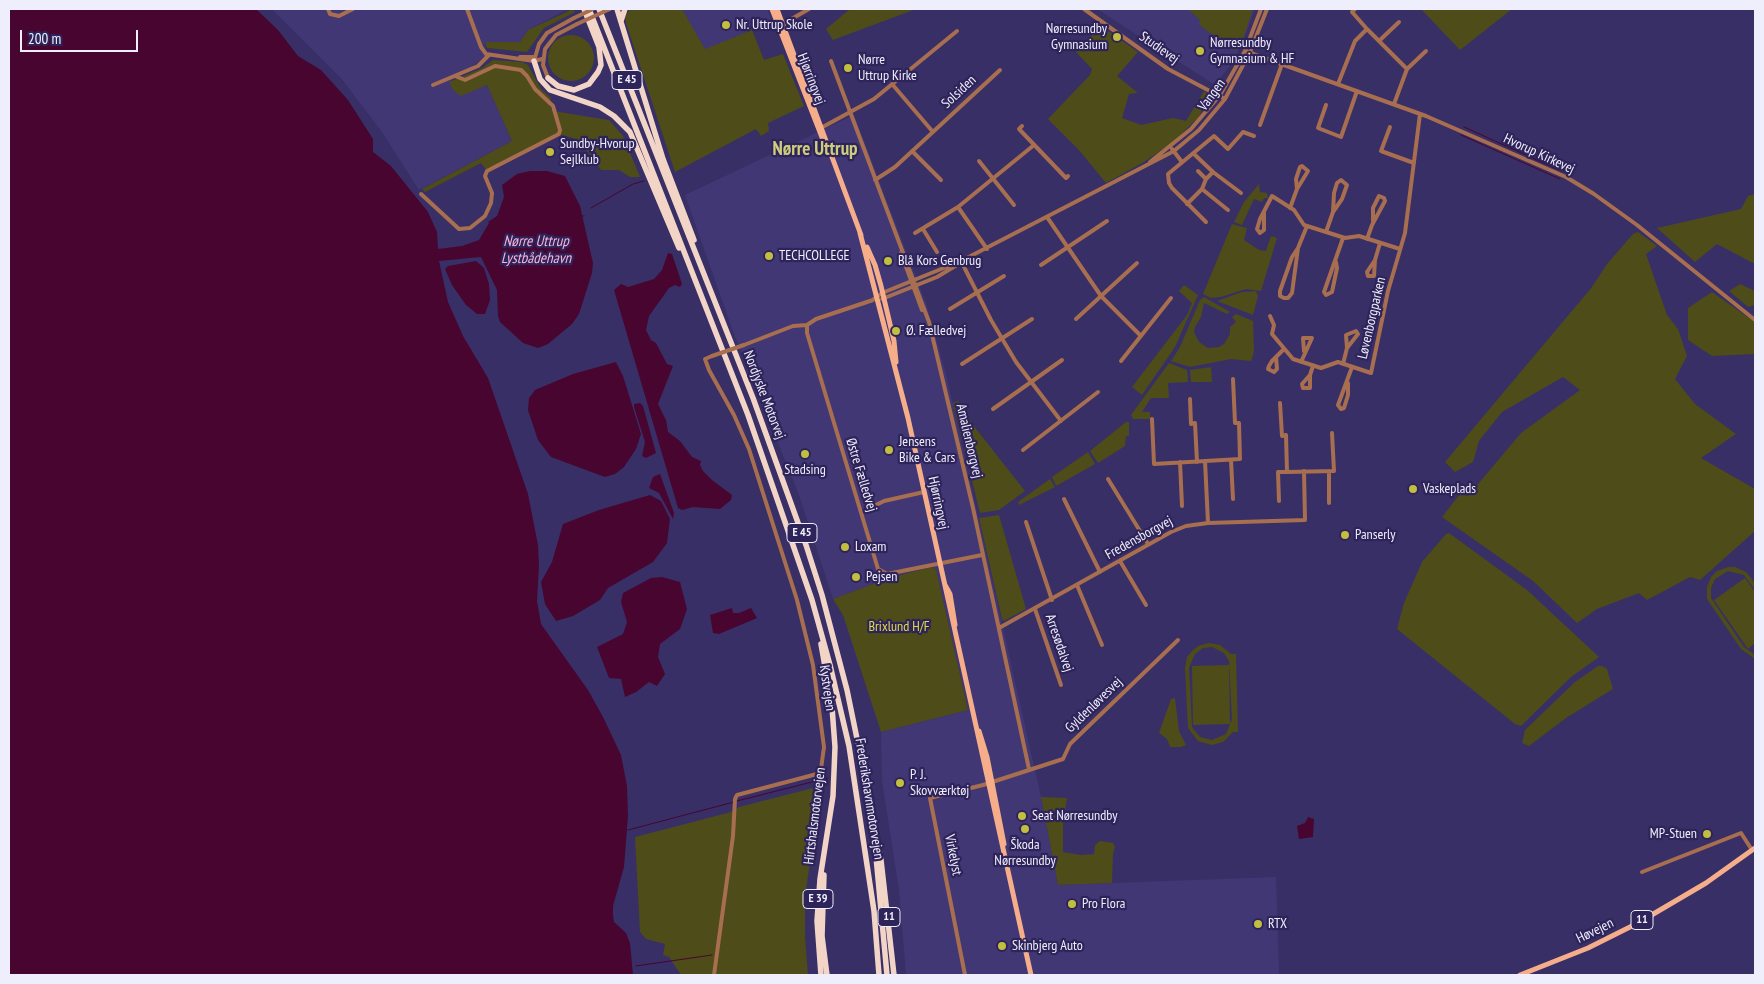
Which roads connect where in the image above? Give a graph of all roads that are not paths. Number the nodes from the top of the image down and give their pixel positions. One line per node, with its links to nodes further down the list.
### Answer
1 (328, 9): 2 (street)
2 (353, 9)
3 (467, 9): 27 (street)
4 (584, 9): 35 (highway)
5 (589, 9): 111 (highway, Nordjyske Motorvej / E 45)
6 (593, 9): 28 (street, bridge)
7 (599, 9): 98 (highway, Nordjyske Motorvej / E 45)
8 (610, 9): 29 (street, bridge)
9 (616, 9): 19 (highway)
10 (625, 9): 19 (highway)
11 (772, 9): 20 (main road, Hjørringvej)
12 (776, 9): 20 (main road, Hjørringvej)
13 (809, 9): 20 (street)
14 (1084, 9): 40 (street, Studievej)
15 (1261, 9): 24 (street, Vangen)
16 (1267, 9): 26 (street, Vangen)
17 (1355, 9): 21 (street)
18 (1399, 22): 23 (street)
19 (621, 23): 98 (highway)
20 (780, 25): 49 (main road, Hjørringvej)
21 (1367, 29): 23 (street); 37 (street)
22 (957, 31): 36 (street)
23 (1379, 41): 32 (street)
24 (1245, 51): 26 (street, Hvorup Kirkevej); 40 (street, Vangen)
25 (1426, 51): 32 (street)
26 (1250, 52): 31 (street, Hvorup Kirkevej); 41 (street, Vangen)
27 (489, 55): 28 (street); 34 (street)
28 (534, 58): 29 (street); 111 (highway)
29 (542, 58): 35 (street)
30 (831, 62): 44 (street, Amalienborgvej)
31 (1282, 64): 37 (street, Hvorup Kirkevej); 46 (street)
32 (1408, 69): 42 (street)
33 (1000, 70): 50 (street, Solsiden)
34 (455, 76): 38 (street); 69 (street)
35 (548, 78)
36 (892, 84): 44 (street); 50 (street)
37 (1338, 84): 39 (street, Hvorup Kirkevej)
38 (434, 85)
39 (1356, 91): 42 (street, Hvorup Kirkevej); 43 (street)
40 (1220, 95): 41 (street, Studievej); 53 (street, Vangen)
41 (1225, 99): 53 (street, Vangen)
42 (1394, 104): 45 (street, Hvorup Kirkevej)
43 (1326, 105)
44 (850, 114): 49 (street); 64 (street, Amalienborgvej)
45 (1420, 114): 58 (street, Løvenborgparken); 110 (street, Hvorup Kirkevej)
46 (1260, 124)
47 (1022, 126): 52 (street)
48 (1390, 127): 58 (street)
49 (820, 129): 104 (main road, Hjørringvej)
50 (933, 132): 54 (street, Solsiden)
51 (1254, 136): 55 (street)
52 (1034, 144): 61 (street); 62 (street)
53 (1172, 149): 57 (street); 77 (street, Vangen)
54 (912, 151): 64 (street, Solsiden); 65 (street)
55 (1194, 154): 57 (street); 60 (street)
56 (979, 161): 62 (street)
57 (1182, 162): 70 (street)
58 (1414, 163): 91 (street, Løvenborgparken)
59 (1198, 171): 63 (street)
60 (1213, 172): 63 (street); 68 (street)
61 (1068, 176)
62 (994, 179): 71 (street); 72 (street)
63 (1206, 179): 66 (street)
64 (875, 180): 100 (street, Amalienborgvej)
65 (941, 180)
66 (1202, 189): 70 (street); 74 (street)
67 (1297, 189): 67 (street); 73 (street)
68 (1242, 193)
69 (421, 194)
70 (1187, 204): 80 (street)
71 (1014, 205)
72 (958, 206): 82 (street); 90 (street)
73 (1290, 208): 76 (street); 81 (street)
74 (1228, 210)
75 (1333, 212): 75 (street); 83 (street)
76 (1264, 213)
77 (1047, 217): 88 (street); 90 (street, Vangen)
78 (1107, 221): 88 (street)
79 (1373, 221): 79 (street); 86 (street)
80 (1206, 222)
81 (1307, 226): 83 (street); 89 (street)
82 (923, 228): 84 (street); 92 (street)
83 (1326, 232): 85 (street)
84 (915, 233)
85 (1343, 238): 86 (street); 95 (street)
86 (1367, 239): 87 (street)
87 (1380, 243): 91 (street); 93 (street, Løvenborgparken)
88 (1068, 248): 97 (street); 103 (street)
89 (1298, 248): 89 (street)
90 (987, 249): 94 (street, Vangen)
91 (1400, 249): 125 (street, Løvenborgparken)
92 (936, 252)
93 (1375, 260)
94 (962, 261): 100 (street, Vangen); 101 (street, Vangen); 102 (street)
95 (1336, 262): 95 (street)
96 (1137, 263): 103 (street)
97 (1041, 265)
98 (704, 273): 171 (highway, Nordjyske Motorvej / E 45)
99 (1004, 276): 102 (street)
100 (912, 281): 101 (street, Amalienborgvej); 104 (street, Vangen)
101 (915, 287): 104 (street, Vangen); 156 (street, Amalienborgvej)
102 (977, 292): 106 (street); 114 (street)
103 (1101, 296): 109 (street); 113 (street)
104 (880, 297): 112 (street); 146 (main road, Hjørringvej)
105 (1171, 298): 113 (street)
106 (950, 309)
107 (1270, 316): 116 (street)
108 (1032, 319): 114 (street)
109 (1076, 319)
110 (1755, 320)
111 (713, 325): 165 (highway, Nordjyske Motorvej / E 45)
112 (807, 325): 158 (street, Østre Fælledvej); 176 (street, Kystvejen, bridge)
113 (1141, 336): 120 (street)
114 (1002, 339): 122 (street); 128 (street)
115 (1348, 348): 123 (street, Løvenborgparken)
116 (1283, 350): 118 (street); 121 (street, Løvenborgparken)
117 (1304, 351): 121 (street)
118 (1276, 357)
119 (1062, 360): 128 (street)
120 (1121, 362)
121 (1301, 362): 124 (street, Løvenborgparken)
122 (962, 364)
123 (1342, 364): 124 (street, Løvenborgparken); 125 (street, Løvenborgparken)
124 (1313, 366): 126 (street)
125 (1352, 367): 129 (street, Løvenborgparken)
126 (1310, 375)
127 (1233, 379): 138 (street)
128 (1031, 382): 133 (street); 135 (street)
129 (1348, 384): 129 (street, Løvenborgparken)
130 (1098, 392): 135 (street)
131 (1190, 399): 141 (street)
132 (1280, 403): 144 (street)
133 (993, 409)
134 (1152, 420): 140 (street)
135 (1061, 421): 137 (street)
136 (1332, 433): 143 (street)
137 (1023, 450)
138 (1231, 460): 139 (street); 148 (street)
139 (1205, 461): 141 (street); 154 (street)
140 (1180, 462): 141 (street); 151 (street)
141 (1197, 462)
142 (1304, 471): 143 (street); 144 (street); 154 (street, Fredensborgvej)
143 (1329, 471): 150 (street)
144 (1286, 472): 149 (street)
145 (1108, 479): 155 (street)
146 (924, 492): 152 (street); 158 (main road, Hjørringvej)
147 (1064, 499): 159 (street)
148 (1233, 500)
149 (1279, 501)
150 (1329, 503)
151 (1182, 506)
152 (868, 509)
153 (1026, 522): 161 (street)
154 (1208, 523): 155 (street, Fredensborgvej)
155 (1148, 544): 157 (street, Fredensborgvej)
156 (982, 555): 158 (street); 164 (street, Amalienborgvej)
157 (1120, 561): 159 (street, Fredensborgvej); 162 (street)
158 (940, 563): 170 (main road, Hjørringvej)
159 (1100, 572): 160 (street, Fredensborgvej)
160 (1077, 585): 161 (street, Fredensborgvej); 167 (street)
161 (1052, 600): 163 (street, Fredensborgvej)
162 (1146, 605)
163 (1035, 609): 164 (street, Fredensborgvej); 168 (street, Arresødalvej)
164 (999, 628): 169 (street, Amalienborgvej)
165 (819, 630): 172 (highway, Hirtshalsmotorvejen / E 39); 179 (highway, Frederikshavnmotorvejen / E 45)
166 (1178, 640): 169 (street, Gyldenløvesvej)
167 (1102, 645)
168 (1061, 685)
169 (1030, 769): 170 (street, Gyldenløvesvej)
170 (990, 783): 183 (street, Virkelyst); 184 (main road, Hjørringvej)
171 (870, 802): 174 (highway); 180 (highway, Frederikshavnmotorvejen / E 45)
172 (829, 823): 177 (highway, Hirtshalsmotorvejen / E 39); 178 (highway)
173 (1754, 849): 175 (street, Høvejen); 185 (main road, Høvejen / 11)
174 (881, 860): 181 (highway); 182 (highway, 11)
175 (1642, 872)
176 (714, 975)
177 (820, 975)
178 (827, 975)
179 (878, 975)
180 (887, 975)
181 (894, 975)
182 (898, 975)
183 (965, 975)
184 (1032, 975)
185 (1520, 975)

